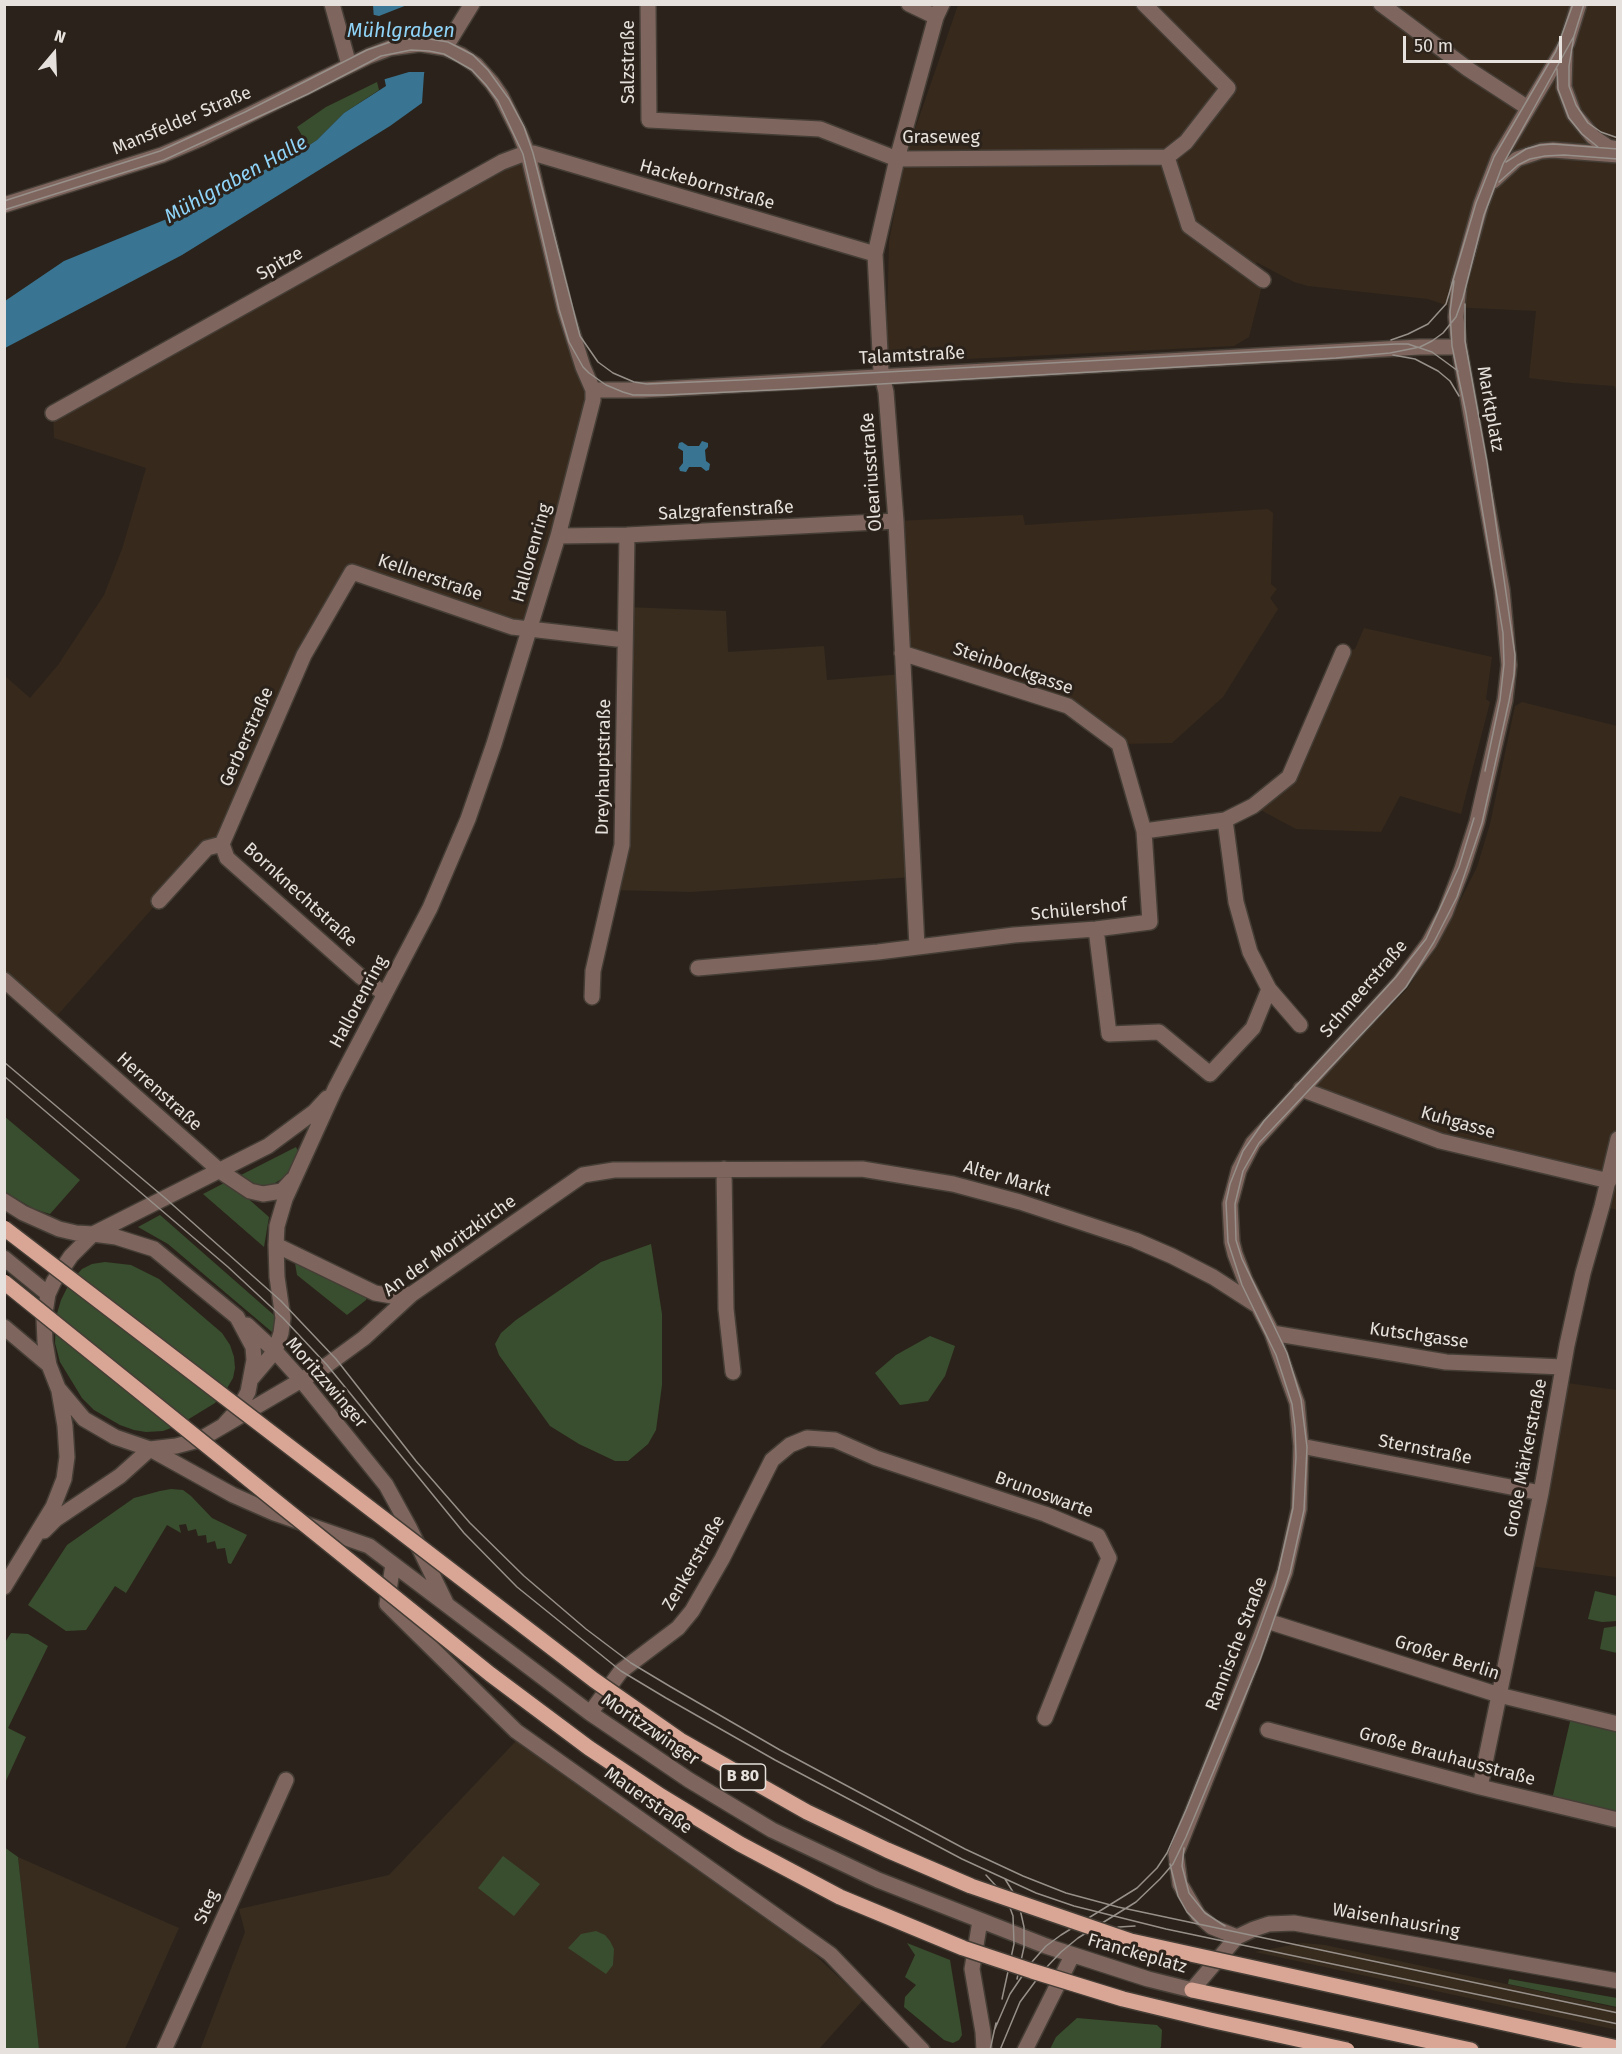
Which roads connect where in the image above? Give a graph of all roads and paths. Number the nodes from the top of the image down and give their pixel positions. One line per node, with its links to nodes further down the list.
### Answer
1 (332, 4): 11 (street)
2 (472, 4): 10 (street)
3 (648, 4): 13 (street, Salzstraße)
4 (909, 4): 8 (street)
5 (1144, 4): 17 (street)
6 (1381, 4): 12 (street)
7 (1579, 4): 9 (street)
8 (939, 11): 18 (street, Oleariusstraße)
9 (1566, 43): 12 (street); 14 (street)
10 (437, 47): 11 (street, Mansfelder Straße); 15 (street)
11 (349, 65): 20 (street, Mansfelder Straße)
12 (1528, 108): 19 (street)
13 (649, 120): 18 (street, Graseweg)
14 (1617, 150)
15 (528, 154): 21 (street, Hackebornstraße); 26 (street); 27 (street, Spitze)
16 (1617, 155): 19 (street)
17 (1167, 157): 18 (street, Graseweg); 22 (street)
18 (897, 159): 21 (street, Oleariusstraße)
19 (1485, 193): 23 (street)
20 (4, 205)
21 (875, 254): 25 (street, Oleariusstraße)
22 (1263, 280)
23 (1459, 347): 24 (street, Marktplatz); 36 (street, Marktplatz)
24 (1233, 358): 25 (street, Talamtstraße)
25 (883, 378): 26 (street, Talamtstraße); 28 (street, Oleariusstraße)
26 (593, 390): 30 (street, Hallorenring)
27 (53, 413)
28 (896, 521): 29 (street, Salzgrafenstraße); 35 (street, Oleariusstraße)
29 (627, 535): 30 (street, Salzgrafenstraße); 33 (street, Dreyhauptstraße)
30 (558, 536): 32 (street, Hallorenring)
31 (352, 572): 32 (street, Kellnerstraße); 39 (street, Gerberstraße)
32 (530, 629): 33 (street, Kellnerstraße); 46 (street, Hallorenring)
33 (625, 640): 47 (street, Dreyhauptstraße)
34 (1343, 652): 37 (street)
35 (902, 653): 38 (street, Steinbockgasse); 42 (street, Oleariusstraße)
36 (1505, 700): 50 (street, Schmeerstraße)
37 (1225, 820): 38 (street); 45 (street)
38 (1144, 831): 41 (street, Schülershof)
39 (222, 844): 40 (street); 46 (street, Bornknechtstraße)
40 (159, 901)
41 (1096, 929): 42 (street, Schülershof); 45 (street)
42 (917, 947): 43 (street, Schülershof)
43 (698, 968)
44 (4, 980): 53 (street, Herrenstraße)
45 (1269, 990): 48 (street)
46 (385, 994): 49 (street, Hallorenring)
47 (592, 997)
48 (1300, 1025)
49 (335, 1089): 53 (street, Hallorenring); 54 (street, Hallorenring)
50 (1301, 1089): 55 (street, Kuhgasse); 65 (street, Schmeerstraße)
51 (1617, 1139): 55 (street, Große Märkerstraße)
52 (724, 1169): 64 (street, An der Moritzkirche); 65 (street, Alter Markt); 72 (street)
53 (220, 1171): 54 (street, Herrenstraße); 59 (street, Hallorenring)
54 (297, 1174): 60 (street, Hallorenring)
55 (1609, 1181): 57 (street, Große Märkerstraße)
56 (4, 1201): 59 (street)
57 (1610, 1208): 71 (street, Große Märkerstraße)
58 (4, 1228): 100 (main road, B 80, bridge)
59 (93, 1234): 63 (street); 66 (street)
60 (276, 1245): 64 (street); 69 (street, Hallorenring)
61 (4, 1258): 63 (street)
62 (4, 1282): 105 (main road, bridge)
63 (48, 1294): 70 (street)
64 (412, 1294): 74 (street, An der Moritzkirche)
65 (1258, 1306): 68 (street)
66 (237, 1317): 69 (street, Moritzzwinger); 73 (street)
67 (4, 1327): 70 (street)
68 (1272, 1334): 71 (street, Kutschgasse); 78 (street, Rannische Straße)
69 (274, 1351): 73 (street); 74 (street, Moritzzwinger)
70 (49, 1365): 75 (street)
71 (1563, 1367): 80 (street, Große Märkerstraße)
72 (733, 1372)
73 (252, 1378): 76 (street)
74 (302, 1381): 76 (street, An der Moritzkirche); 84 (street, Moritzzwinger)
75 (58, 1388): 79 (street); 81 (street)
76 (223, 1426): 79 (street)
77 (790, 1445): 87 (street, Zenkerstraße); 88 (street, Brunoswarte)
78 (1301, 1446): 80 (street, Sternstraße); 85 (street, Rannische Straße)
79 (150, 1449): 81 (street); 82 (street, Moritzzwinger)
80 (1541, 1493): 86 (street, Große Märkerstraße)
81 (34, 1540): 83 (street)
82 (393, 1564): 84 (street, Moritzzwinger); 102 (street, Mauerstraße)
83 (4, 1587)
84 (447, 1606): 87 (street, Moritzzwinger)
85 (1267, 1621): 86 (street, Großer Berlin); 96 (street, Rannische Straße)
86 (1499, 1695): 89 (street, Großer Berlin); 92 (street, Große Märkerstraße)
87 (590, 1713): 94 (street, Moritzzwinger)
88 (1045, 1718)
89 (1617, 1724)
90 (1268, 1730): 92 (street, Große Brauhausstraße)
91 (286, 1780): 101 (street, Steg)
92 (1480, 1787): 93 (street, Große Brauhausstraße)
93 (1617, 1820)
94 (945, 1907): 95 (street, Franckeplatz)
95 (980, 1921): 97 (street, Franckeplatz); 103 (street)
96 (1237, 1937): 98 (street, Waisenhausring); 99 (street, Waisenhausring)
97 (1072, 1956): 99 (street, Franckeplatz); 104 (street, Franckeplatz)
98 (1617, 1982)
99 (1192, 1990): 106 (main road)
100 (1617, 2048)
101 (164, 2049)
102 (922, 2049)
103 (984, 2049)
104 (1025, 2049)
105 (1347, 2049)
106 (1471, 2049)

